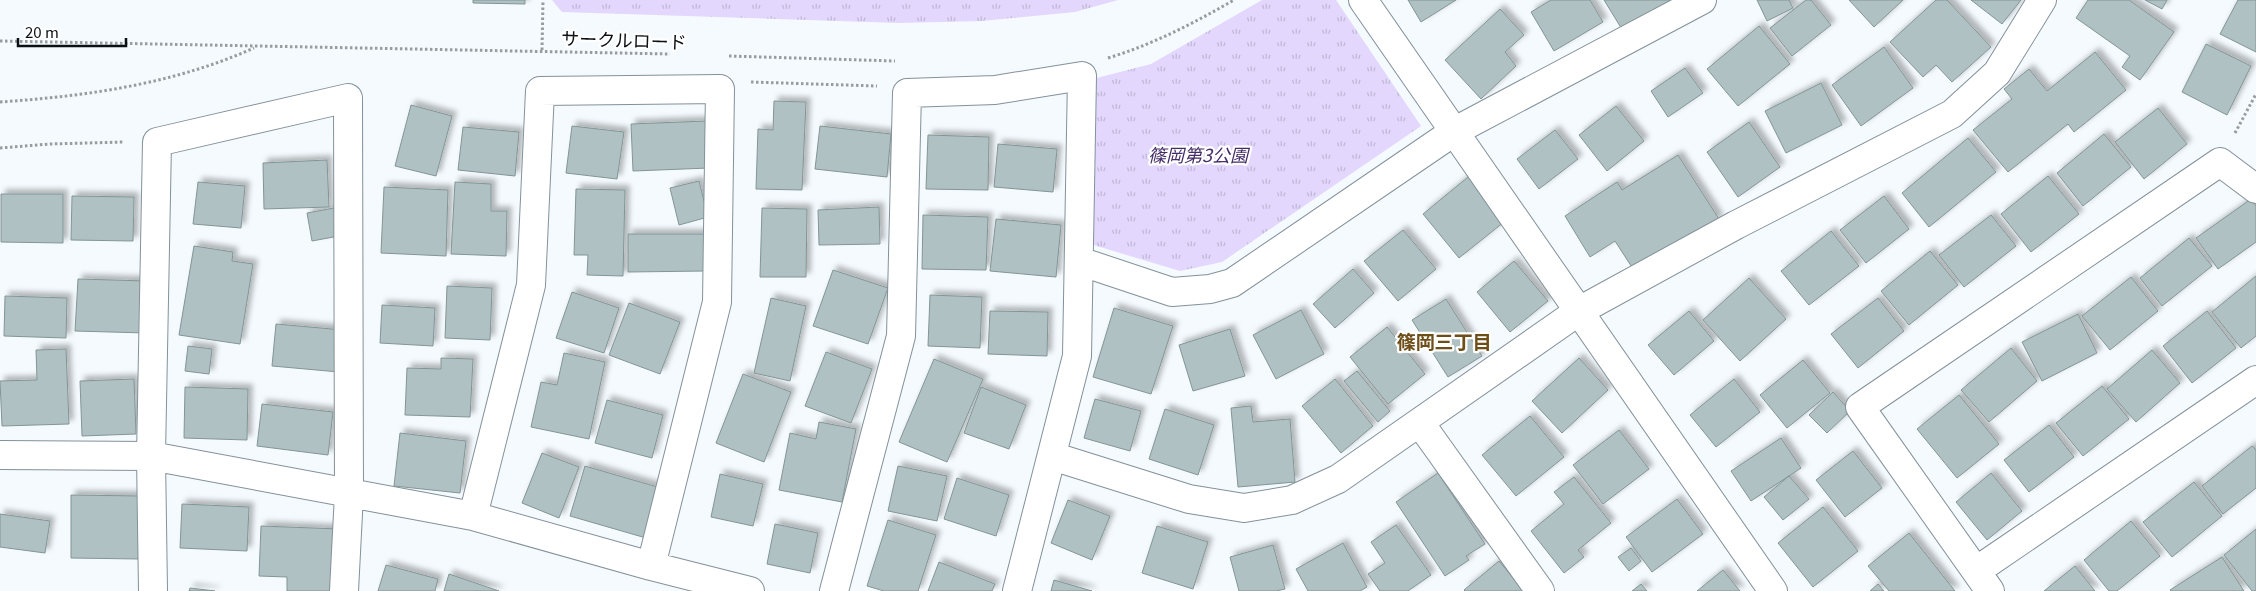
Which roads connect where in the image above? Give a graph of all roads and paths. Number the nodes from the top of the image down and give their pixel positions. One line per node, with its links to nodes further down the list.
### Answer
1 (543, 0): 8 (path)
2 (1234, 0): 11 (path)
3 (1363, 0): 17 (street)
4 (1702, 0): 17 (street)
5 (2042, 0): 23 (street)
6 (0, 41): 7 (path, サークルロード)
7 (257, 47): 8 (path, サークルロード); 16 (path)
8 (542, 50): 9 (path, サークルロード)
9 (672, 54)
10 (721, 56): 12 (path)
11 (1105, 58)
12 (900, 62)
13 (720, 89): 14 (path); 30 (street); 31 (street)
14 (907, 93): 22 (street); 36 (street)
15 (2256, 94): 20 (path)
16 (0, 102)
17 (1454, 131): 22 (street); 23 (street)
18 (157, 142): 19 (path); 27 (street); 29 (street)
19 (0, 148)
20 (2220, 162): 21 (street); 32 (street)
21 (2256, 189)
22 (1079, 261): 28 (street)
23 (1579, 311): 25 (street); 39 (street)
24 (2256, 380): 32 (street)
25 (1420, 423): 28 (street); 38 (street)
26 (0, 455): 27 (street)
27 (151, 456): 29 (street); 33 (street)
28 (1052, 456): 37 (street)
29 (349, 494): 30 (street); 34 (street)
30 (473, 516): 31 (street)
31 (650, 566): 35 (street)
32 (1983, 581)
33 (153, 591)
34 (344, 591)
35 (750, 591)
36 (834, 591)
37 (1017, 591)
38 (1540, 591)
39 (1773, 591)

